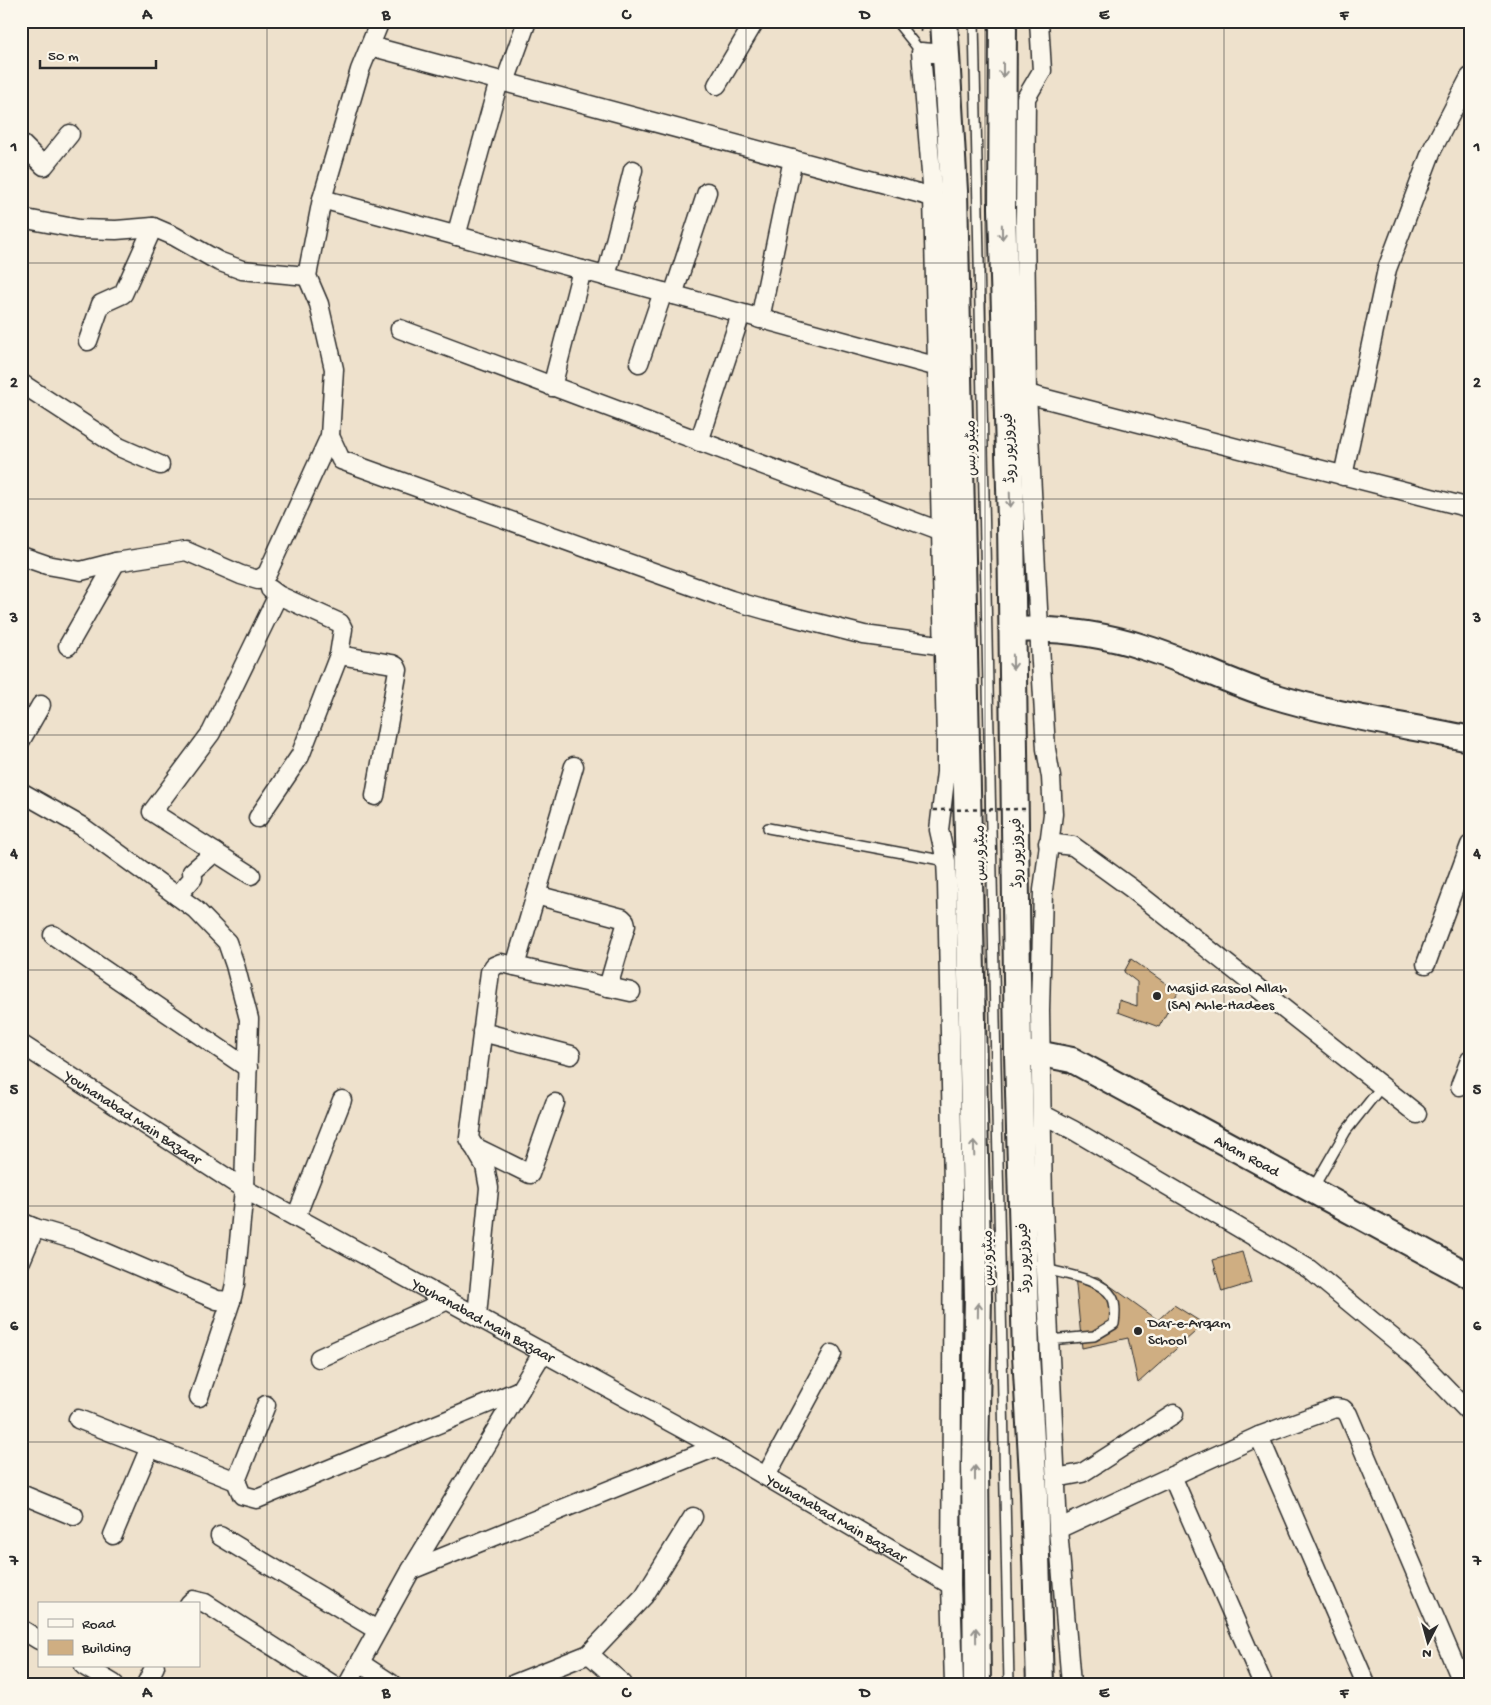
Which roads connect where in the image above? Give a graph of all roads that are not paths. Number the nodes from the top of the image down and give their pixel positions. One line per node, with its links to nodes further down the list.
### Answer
1 (380, 21): 9 (street)
2 (527, 21): 12 (street)
3 (755, 21): 13 (street)
4 (896, 21): 10 (lane)
5 (974, 21): 138 (lane, میٹرو بس)
6 (1003, 21): 36 (main road, فیروزپور روڈ, one-way to 36)
7 (1038, 21): 36 (street)
8 (933, 26): 10 (main road)
9 (370, 46): 12 (street); 20 (street)
10 (933, 53): 19 (street); 33 (main road)
11 (1470, 77): 40 (street)
12 (502, 81): 16 (street); 23 (street)
13 (717, 85)
14 (70, 134): 15 (street)
15 (21, 143)
16 (793, 159): 19 (street); 29 (street)
17 (633, 170): 26 (street)
18 (707, 192): 27 (street)
19 (933, 197): 33 (street)
20 (322, 199): 23 (street); 25 (street)
21 (21, 218): 22 (street)
22 (153, 227): 25 (street); 31 (street)
23 (456, 236): 24 (street)
24 (582, 270): 26 (street); 35 (street)
25 (306, 276): 37 (street)
26 (606, 277): 27 (street)
27 (668, 294): 28 (street); 32 (street)
28 (741, 314): 29 (street); 38 (street)
29 (760, 319): 33 (street)
30 (400, 330): 35 (street)
31 (88, 341)
32 (639, 363)
33 (948, 367): 42 (street); 50 (main road)
34 (21, 383): 39 (street)
35 (552, 387): 38 (street)
36 (1017, 393): 40 (street); 47 (street); 48 (main road, فیروزپور روڈ, one-way to 48)
37 (330, 436): 45 (street); 50 (street)
38 (699, 442): 42 (street)
39 (160, 465)
40 (1343, 476): 41 (street)
41 (1470, 508)
42 (942, 532): 50 (street)
43 (21, 556): 44 (street)
44 (116, 562): 45 (street); 49 (street)
45 (258, 580): 46 (street)
46 (278, 595): 51 (street); 62 (street)
47 (1039, 628): 48 (street); 53 (street); 60 (street)
48 (1012, 630): 74 (main road, فیروزپور روڈ, one-way to 74)
49 (68, 646)
50 (954, 647): 63 (street); 137 (main road, one-way to 50)
51 (339, 655): 57 (street); 58 (street)
52 (41, 705): 54 (street)
53 (1470, 739)
54 (21, 740)
55 (574, 766): 65 (street)
56 (21, 792): 66 (street)
57 (375, 796)
58 (258, 818)
59 (768, 828): 63 (lane)
60 (1048, 843): 74 (street); 78 (street)
61 (1470, 845): 68 (street)
62 (215, 852): 64 (street); 66 (street)
63 (946, 861): 120 (street)
64 (251, 875)
65 (536, 895): 69 (street); 70 (street)
66 (177, 896): 77 (street)
67 (53, 935): 77 (street)
68 (1426, 964)
69 (515, 966): 70 (street); 72 (street)
70 (608, 987): 71 (street)
71 (631, 992)
72 (482, 1032): 75 (street); 84 (street)
73 (21, 1044): 85 (street, Youhanabad Main Bazaar)
74 (1030, 1054): 82 (street); 86 (street, Anam Road); 87 (main road, فیروزپور روڈ)
75 (571, 1055)
76 (1470, 1060): 79 (street)
77 (248, 1068): 85 (street)
78 (1382, 1086): 83 (street); 86 (lane)
79 (1460, 1086)
80 (342, 1100): 88 (street)
81 (555, 1103): 84 (street)
82 (1042, 1114): 87 (street); 103 (street)
83 (1417, 1114)
84 (472, 1146): 95 (street)
85 (244, 1189): 88 (street, Youhanabad Main Bazaar); 94 (street)
86 (1312, 1190): 92 (street, Anam Road)
87 (1032, 1207): 91 (street); 96 (main road, فیروزپور روڈ)
88 (296, 1217): 93 (street, Youhanabad Main Bazaar)
89 (28, 1225): 90 (street); 94 (street)
90 (21, 1261)
91 (1045, 1269): 96 (street); 96 (lane)
92 (1470, 1276)
93 (448, 1300): 95 (street, Youhanabad Main Bazaar); 99 (street)
94 (231, 1301): 101 (street)
95 (477, 1316): 97 (street, Youhanabad Main Bazaar)
96 (1041, 1350): 111 (street); 139 (main road, فیروزپور روڈ)
97 (543, 1352): 100 (street); 108 (street, Youhanabad Main Bazaar)
98 (832, 1354): 109 (street)
99 (319, 1358)
100 (520, 1390): 112 (street); 119 (street)
101 (198, 1397)
102 (266, 1405): 112 (street)
103 (1470, 1413)
104 (1174, 1414): 111 (street)
105 (78, 1418): 107 (street)
106 (1259, 1436): 110 (street); 142 (street); 143 (street)
107 (150, 1447): 112 (street); 117 (street)
108 (716, 1447): 109 (street, Youhanabad Main Bazaar); 119 (street)
109 (766, 1476): 120 (street, Youhanabad Main Bazaar)
110 (1172, 1476): 116 (street); 141 (street)
111 (1056, 1478): 116 (street)
112 (236, 1481)
113 (21, 1494): 114 (street)
114 (74, 1516)
115 (693, 1517): 125 (street)
116 (1058, 1529): 140 (street)
117 (113, 1535)
118 (220, 1536): 123 (street)
119 (411, 1570): 123 (street)
120 (951, 1586): 136 (street)
121 (191, 1602): 131 (street)
122 (21, 1629): 124 (street)
123 (378, 1630): 126 (street)
124 (38, 1639)
125 (589, 1654): 134 (street); 135 (street)
126 (360, 1663): 132 (street); 133 (street)
127 (87, 1668): 129 (street)
128 (154, 1668): 130 (street)
129 (114, 1684)
130 (146, 1684)
131 (332, 1684)
132 (348, 1684)
133 (392, 1684)
134 (514, 1684)
135 (623, 1684)
136 (954, 1684)
137 (977, 1684)
138 (1009, 1684)
139 (1040, 1684)
140 (1071, 1684)
141 (1263, 1684)
142 (1366, 1684)
143 (1463, 1684)

